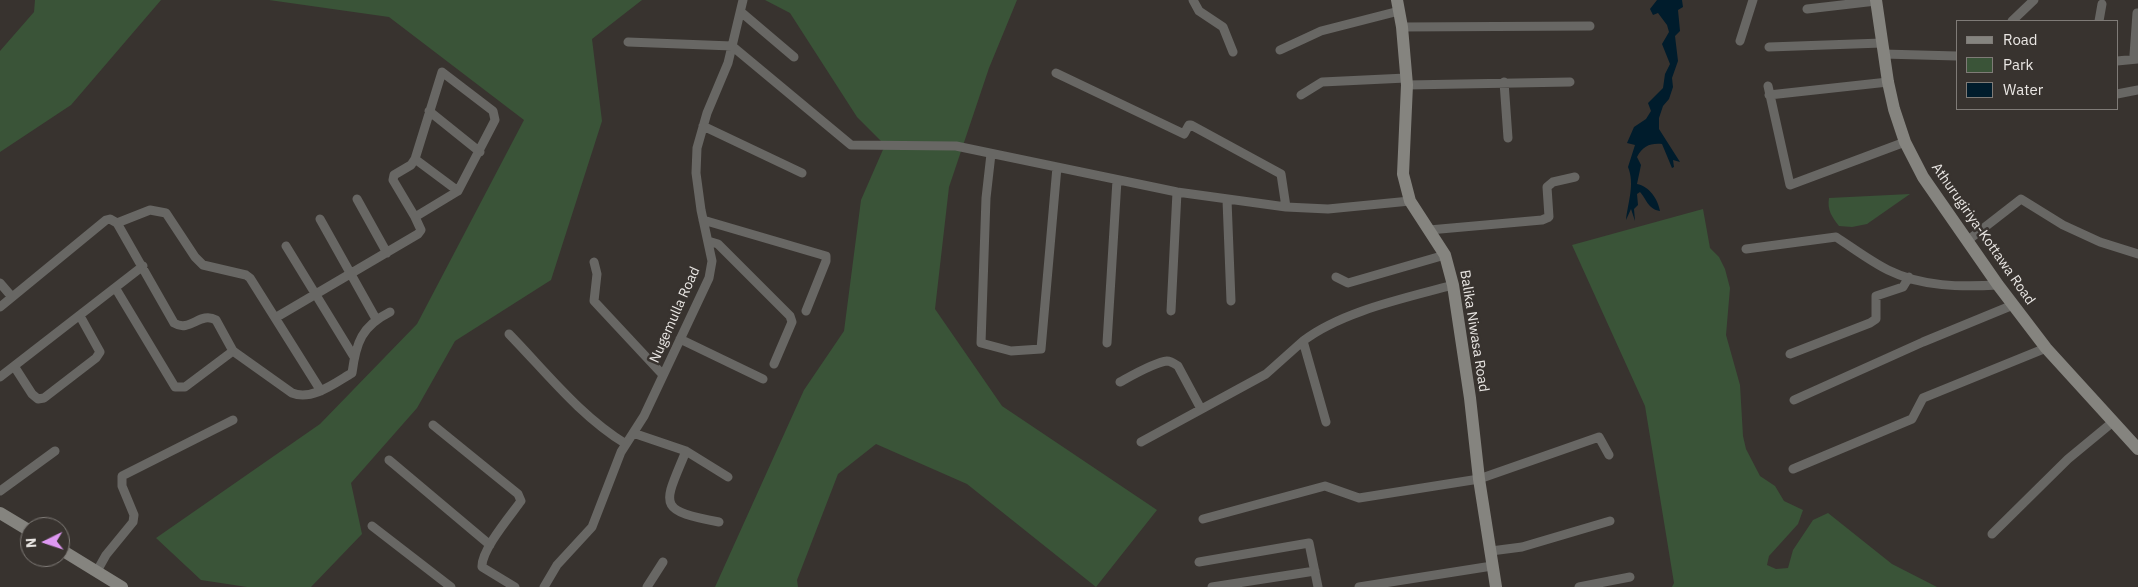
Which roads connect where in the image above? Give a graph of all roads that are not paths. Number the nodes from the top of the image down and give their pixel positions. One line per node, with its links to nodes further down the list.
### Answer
1 (743, 0): 9 (street, Nugemulla Road)
2 (1193, 0): 21 (street)
3 (1753, 0): 15 (street)
4 (1876, 0): 8 (street); 19 (street, Athurugiriya-Kottawa Road)
5 (2034, 0): 11 (street)
6 (2102, 4): 12 (street)
7 (1398, 6): 14 (street, Balika Niwasa Road); 20 (street)
8 (1807, 9)
9 (741, 12): 17 (street, Nugemulla Road); 24 (street)
10 (2138, 15): 22 (street)
11 (2013, 20)
12 (2098, 20)
13 (1590, 26): 14 (street)
14 (1402, 27): 28 (street, Balika Niwasa Road)
15 (1740, 41)
16 (628, 42): 17 (street)
17 (732, 46): 36 (street, Nugemulla Road); 40 (street)
18 (1769, 47): 19 (street)
19 (1883, 49): 23 (street); 31 (street, Athurugiriya-Kottawa Road)
20 (1280, 50)
21 (1233, 52)
22 (2138, 54)
23 (1956, 56)
24 (794, 57)
25 (2138, 59): 26 (street)
26 (2118, 61)
27 (1056, 73): 51 (street)
28 (1406, 81): 29 (street); 34 (street); 50 (street, Balika Niwasa Road)
29 (1504, 82): 30 (street); 37 (street)
30 (1570, 82)
31 (1888, 82): 38 (street, Athurugiriya-Kottawa Road); 38 (street)
32 (2138, 90): 33 (street)
33 (2118, 94)
34 (1300, 95)
35 (429, 111): 39 (street); 39 (street); 41 (street)
36 (703, 126): 43 (street); 54 (street, Nugemulla Road)
37 (1508, 138)
38 (1905, 142): 58 (street, Athurugiriya-Kottawa Road)
39 (480, 152): 46 (street)
40 (991, 154): 42 (street); 42 (street)
41 (415, 159): 46 (street); 52 (street)
42 (1057, 167): 45 (street)
43 (802, 173)
44 (1575, 177): 56 (street)
45 (1117, 180): 47 (street); 87 (street)
46 (458, 191): 52 (street)
47 (1177, 192): 49 (street); 79 (street)
48 (356, 199): 61 (street)
49 (1227, 200): 51 (street); 75 (street)
50 (1410, 201): 51 (street); 56 (street, Balika Niwasa Road)
51 (1286, 207)
52 (415, 217): 61 (street)
53 (320, 219): 66 (street)
54 (703, 220): 57 (street, Nugemulla Road); 78 (street)
55 (117, 223): 65 (street); 74 (street); 82 (street)
56 (1429, 230): 63 (street, Balika Niwasa Road)
57 (708, 241): 85 (street, Nugemulla Road); 92 (street)
58 (1966, 241): 62 (street); 71 (street, Athurugiriya-Kottawa Road)
59 (286, 246): 73 (street)
60 (1746, 249): 68 (street)
61 (387, 252): 66 (street)
62 (2138, 254)
63 (1445, 255): 67 (street); 70 (street, Balika Niwasa Road)
64 (594, 262): 94 (street)
65 (143, 266): 72 (street); 89 (street)
66 (350, 274): 73 (street); 83 (street)
67 (1336, 277)
68 (1909, 277): 71 (street); 90 (street)
69 (0, 283): 74 (street)
70 (1453, 284): 86 (street); 115 (street, Balika Niwasa Road)
71 (1998, 285): 76 (street, Athurugiriya-Kottawa Road)
72 (116, 289): 81 (street); 89 (street)
73 (316, 294): 82 (street); 91 (street)
74 (12, 297): 77 (street)
75 (1231, 301)
76 (2013, 305): 88 (street, Athurugiriya-Kottawa Road); 99 (street)
77 (0, 307)
78 (806, 311)
79 (1171, 311)
80 (390, 312): 83 (street)
81 (80, 316): 93 (street); 93 (street)
82 (275, 318): 98 (street)
83 (376, 319): 91 (street)
84 (509, 334): 107 (street)
85 (680, 339): 94 (street, Nugemulla Road); 96 (street)
86 (1303, 341): 100 (street); 102 (street)
87 (1106, 343)
88 (2046, 348): 103 (street, Athurugiriya-Kottawa Road); 113 (street)
89 (233, 351): 98 (street)
90 (1790, 354)
91 (354, 357): 98 (street)
92 (774, 364)
93 (14, 366): 95 (street)
94 (663, 375): 105 (street, Nugemulla Road)
95 (0, 377)
96 (763, 379)
97 (1120, 382): 100 (street)
98 (321, 391)
99 (1794, 400)
100 (1201, 409): 106 (street)
101 (233, 420): 130 (street)
102 (1326, 422)
103 (2114, 422): 108 (street, Athurugiriya-Kottawa Road); 123 (street)
104 (432, 425): 124 (street)
105 (633, 433): 107 (street, Nugemulla Road); 110 (street)
106 (1141, 442)
107 (626, 444): 136 (street, Nugemulla Road)
108 (2138, 449)
109 (55, 451): 116 (street)
110 (686, 451): 114 (street); 120 (street)
111 (1609, 455): 115 (street)
112 (389, 460): 124 (street)
113 (1793, 469)
114 (728, 477)
115 (1479, 479): 118 (street); 125 (street, Balika Niwasa Road)
116 (0, 491)
117 (0, 513): 121 (street)
118 (1203, 519)
119 (1610, 521): 125 (street)
120 (719, 522)
121 (20, 525)
122 (372, 526): 134 (street)
123 (1992, 534)
124 (490, 545): 135 (street)
125 (1491, 551): 129 (street, Balika Niwasa Road)
126 (70, 555): 130 (street)
127 (662, 562): 137 (street)
128 (1199, 562): 131 (street)
129 (1492, 566): 140 (street); 141 (street, Balika Niwasa Road)
130 (97, 571): 133 (street)
131 (1315, 571): 138 (street); 139 (street)
132 (1630, 577): 142 (street)
133 (122, 587)
134 (451, 587)
135 (514, 587)
136 (544, 587)
137 (647, 587)
138 (1212, 587)
139 (1318, 587)
140 (1359, 587)
141 (1496, 587)
142 (1579, 587)

